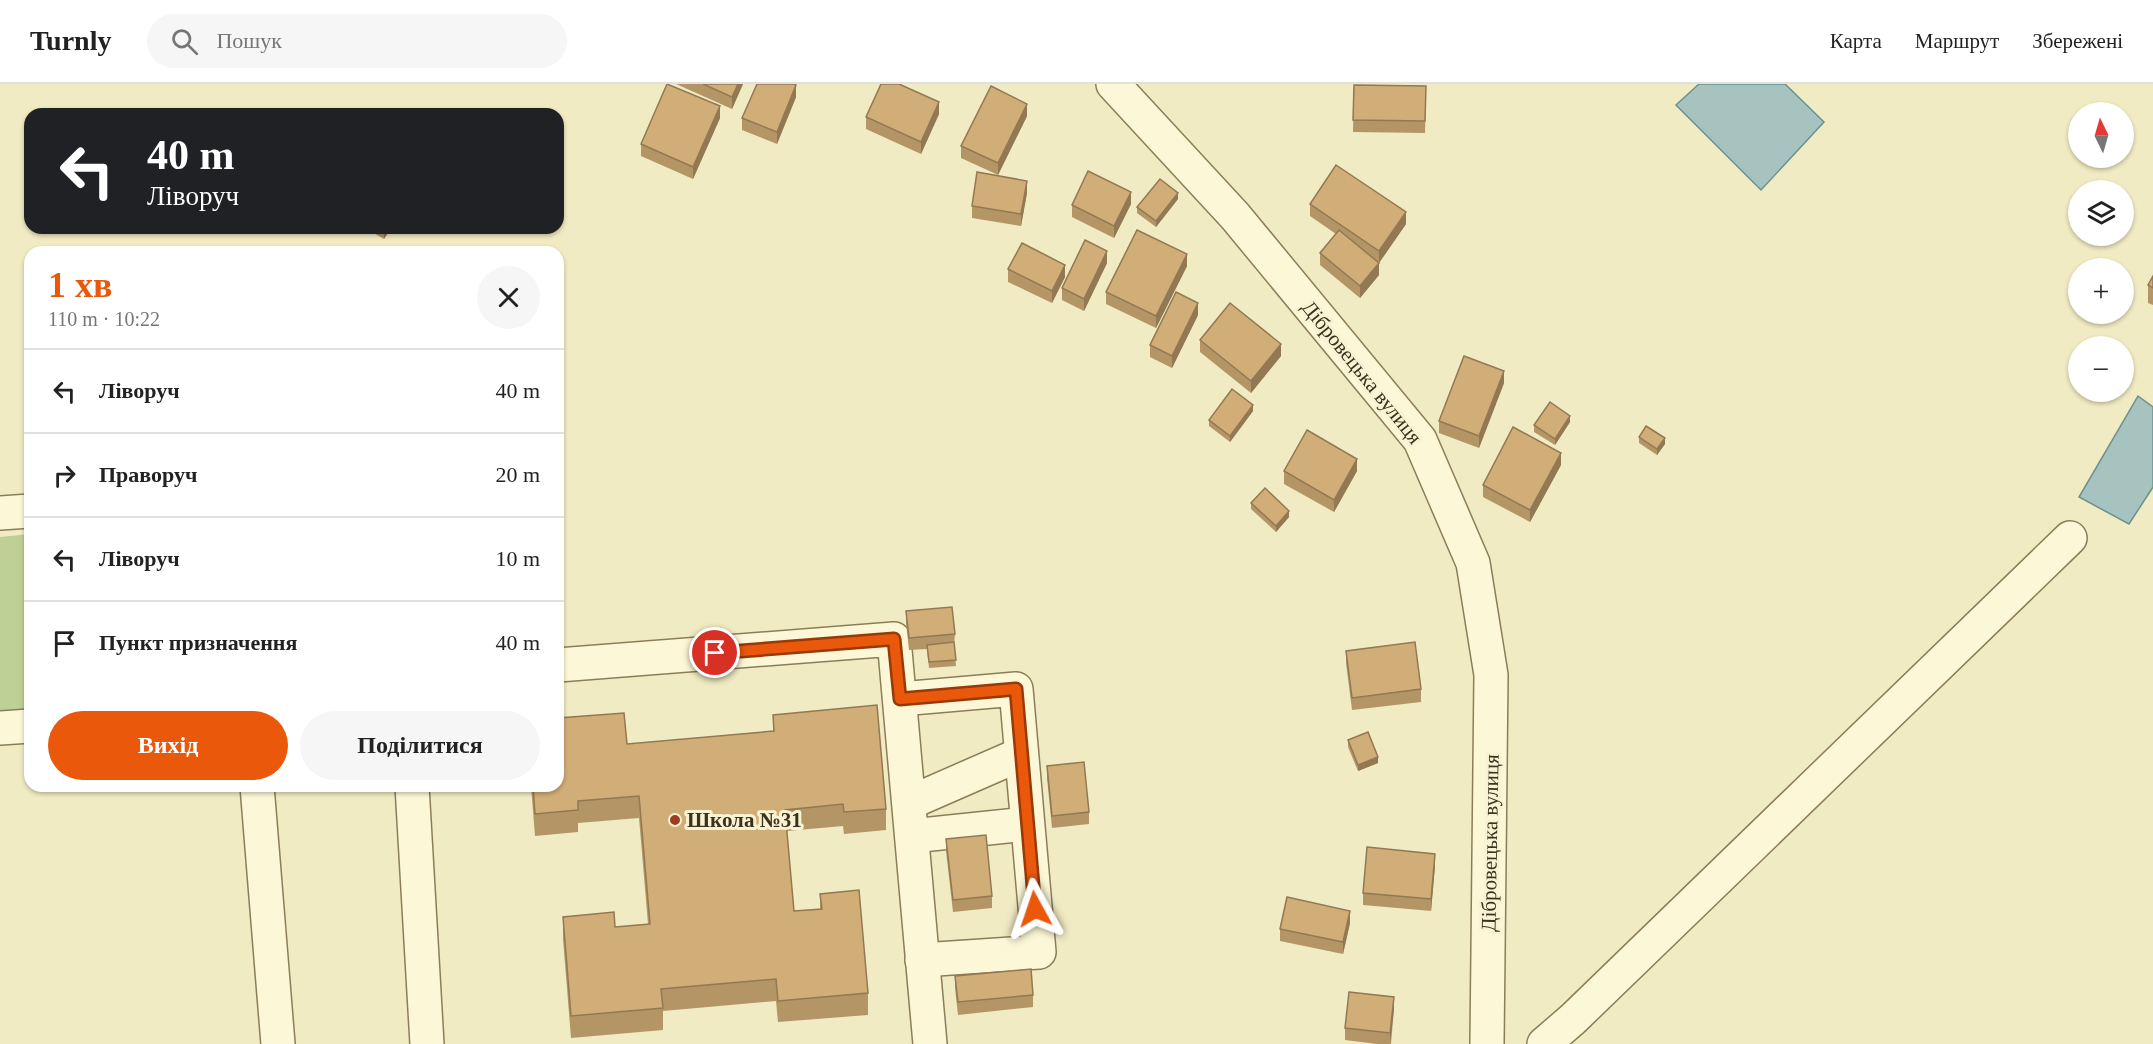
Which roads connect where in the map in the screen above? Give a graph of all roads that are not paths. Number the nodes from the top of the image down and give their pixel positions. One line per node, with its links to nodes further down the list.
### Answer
1 (1113, 84): 19 (street, Дібровецька вулиця)
2 (24, 511): 3 (street)
3 (0, 513)
4 (2070, 538): 20 (street)
5 (564, 665): 6 (street)
6 (900, 699): 9 (street); 12 (street)
7 (24, 726): 8 (street)
8 (0, 728)
9 (1021, 754): 12 (street); 13 (street)
10 (257, 792): 16 (street)
11 (412, 792): 17 (street)
12 (909, 803): 14 (street)
13 (1028, 824): 14 (street); 15 (street)
14 (912, 836): 15 (street)
15 (922, 960): 18 (street)
16 (278, 1044)
17 (427, 1044)
18 (930, 1044)
19 (1486, 1044)
20 (1544, 1044)

